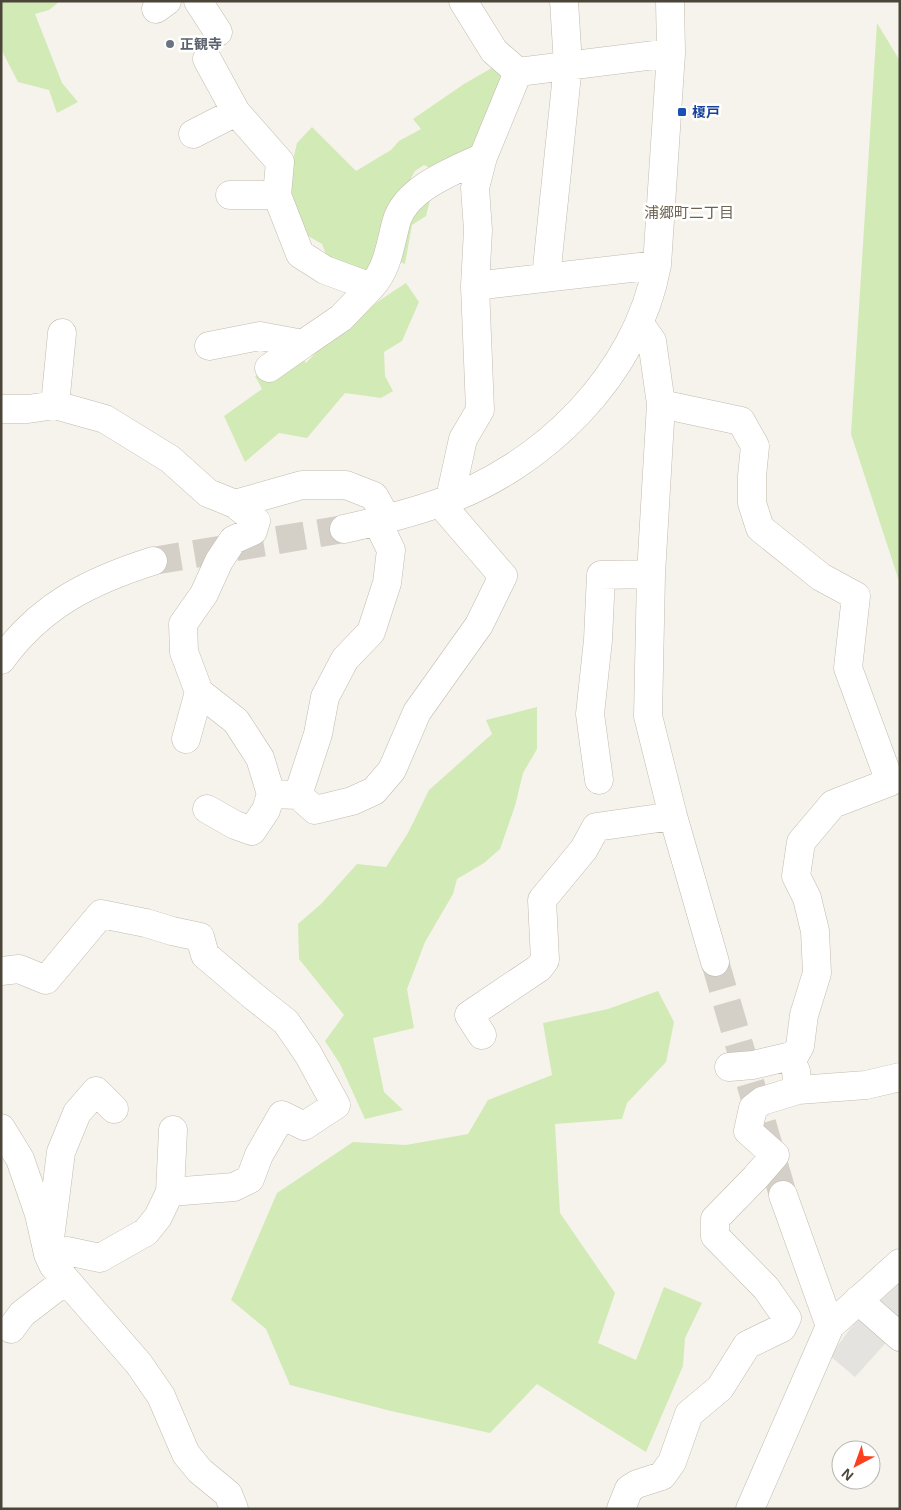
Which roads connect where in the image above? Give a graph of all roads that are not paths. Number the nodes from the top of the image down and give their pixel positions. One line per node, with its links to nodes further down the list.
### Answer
1 (198, 1): 5 (street)
2 (462, 1): 9 (street)
3 (564, 1): 8 (street)
4 (670, 1): 6 (street)
5 (218, 32)
6 (671, 53): 8 (street); 15 (street)
7 (207, 59): 10 (street)
8 (568, 65): 9 (street); 16 (street)
9 (518, 72): 12 (street)
10 (236, 112): 11 (street); 14 (street)
11 (193, 134)
12 (483, 157): 17 (street); 18 (street)
13 (230, 195): 14 (street)
14 (277, 196): 17 (street)
15 (657, 265): 16 (street); 19 (street)
16 (546, 277): 18 (street)
17 (371, 286): 21 (street)
18 (475, 286): 27 (street)
19 (640, 324): 24 (street); 27 (street)
20 (62, 334): 25 (street)
21 (304, 344): 22 (street); 23 (street)
22 (209, 346)
23 (269, 368)
24 (661, 404): 32 (street); 44 (street)
25 (55, 405): 26 (street); 28 (street)
26 (1, 409)
27 (445, 501): 29 (street); 38 (street)
28 (235, 504): 29 (street); 34 (street)
29 (382, 520): 30 (street); 38 (street)
30 (344, 530)
31 (153, 561): 33 (street)
32 (651, 574): 36 (street); 40 (street)
33 (1, 660)
34 (199, 692): 35 (street); 37 (street)
35 (186, 739)
36 (599, 780)
37 (271, 794): 38 (street); 39 (street)
38 (298, 795)
39 (207, 809)
40 (673, 816): 41 (street); 43 (street)
41 (715, 962)
42 (1, 971): 51 (street)
43 (482, 1035)
44 (795, 1055): 45 (street); 47 (street)
45 (729, 1067)
46 (900, 1077): 47 (street)
47 (798, 1090): 61 (street)
48 (114, 1109): 53 (street)
49 (1, 1128): 53 (street)
50 (173, 1130): 51 (street)
51 (170, 1192): 53 (street)
52 (783, 1195): 57 (street)
53 (48, 1254): 55 (street)
54 (900, 1263): 56 (street)
55 (65, 1281): 58 (street); 60 (street)
56 (858, 1300): 57 (street); 59 (street)
57 (830, 1326): 62 (street)
58 (11, 1329)
59 (900, 1338)
60 (234, 1509)
61 (621, 1509)
62 (750, 1509)

